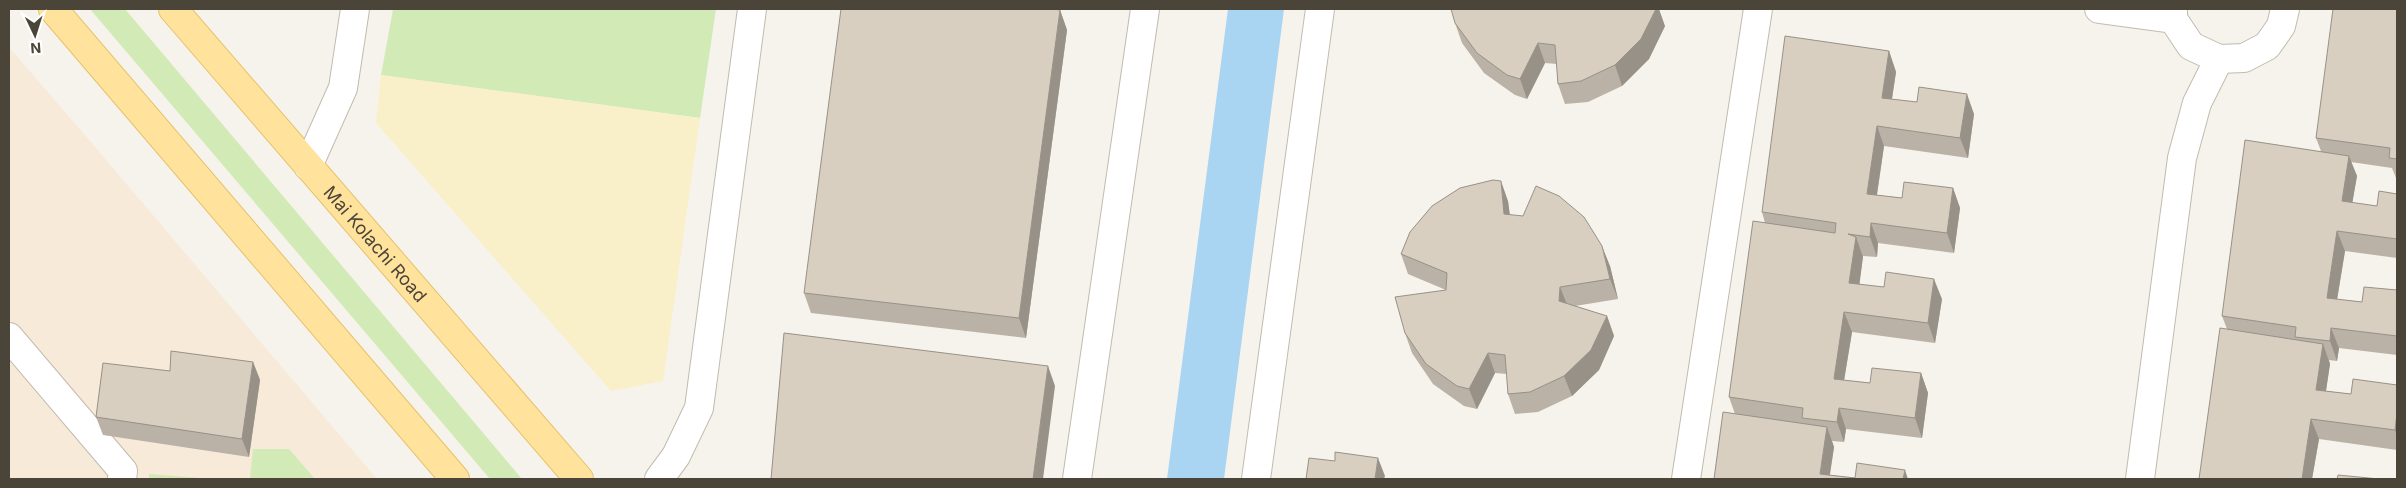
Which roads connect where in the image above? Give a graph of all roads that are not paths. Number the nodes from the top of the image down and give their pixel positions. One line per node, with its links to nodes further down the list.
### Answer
1 (53, 9): 15 (main road)
2 (172, 9): 12 (main road, Mai Kolachi Road)
3 (356, 9): 12 (street)
4 (752, 9): 17 (street)
5 (1146, 9): 18 (street)
6 (1320, 9): 19 (street)
7 (1758, 9): 20 (street)
8 (2099, 9): 10 (street)
9 (2285, 9): 11 (street)
10 (2173, 14): 11 (street)
11 (2219, 59): 21 (street)
12 (308, 166): 16 (main road, Mai Kolachi Road)
13 (9, 337): 14 (street)
14 (122, 479)
15 (455, 479)
16 (579, 479)
17 (659, 479)
18 (1077, 479)
19 (1256, 479)
20 (1686, 479)
21 (2140, 479)

